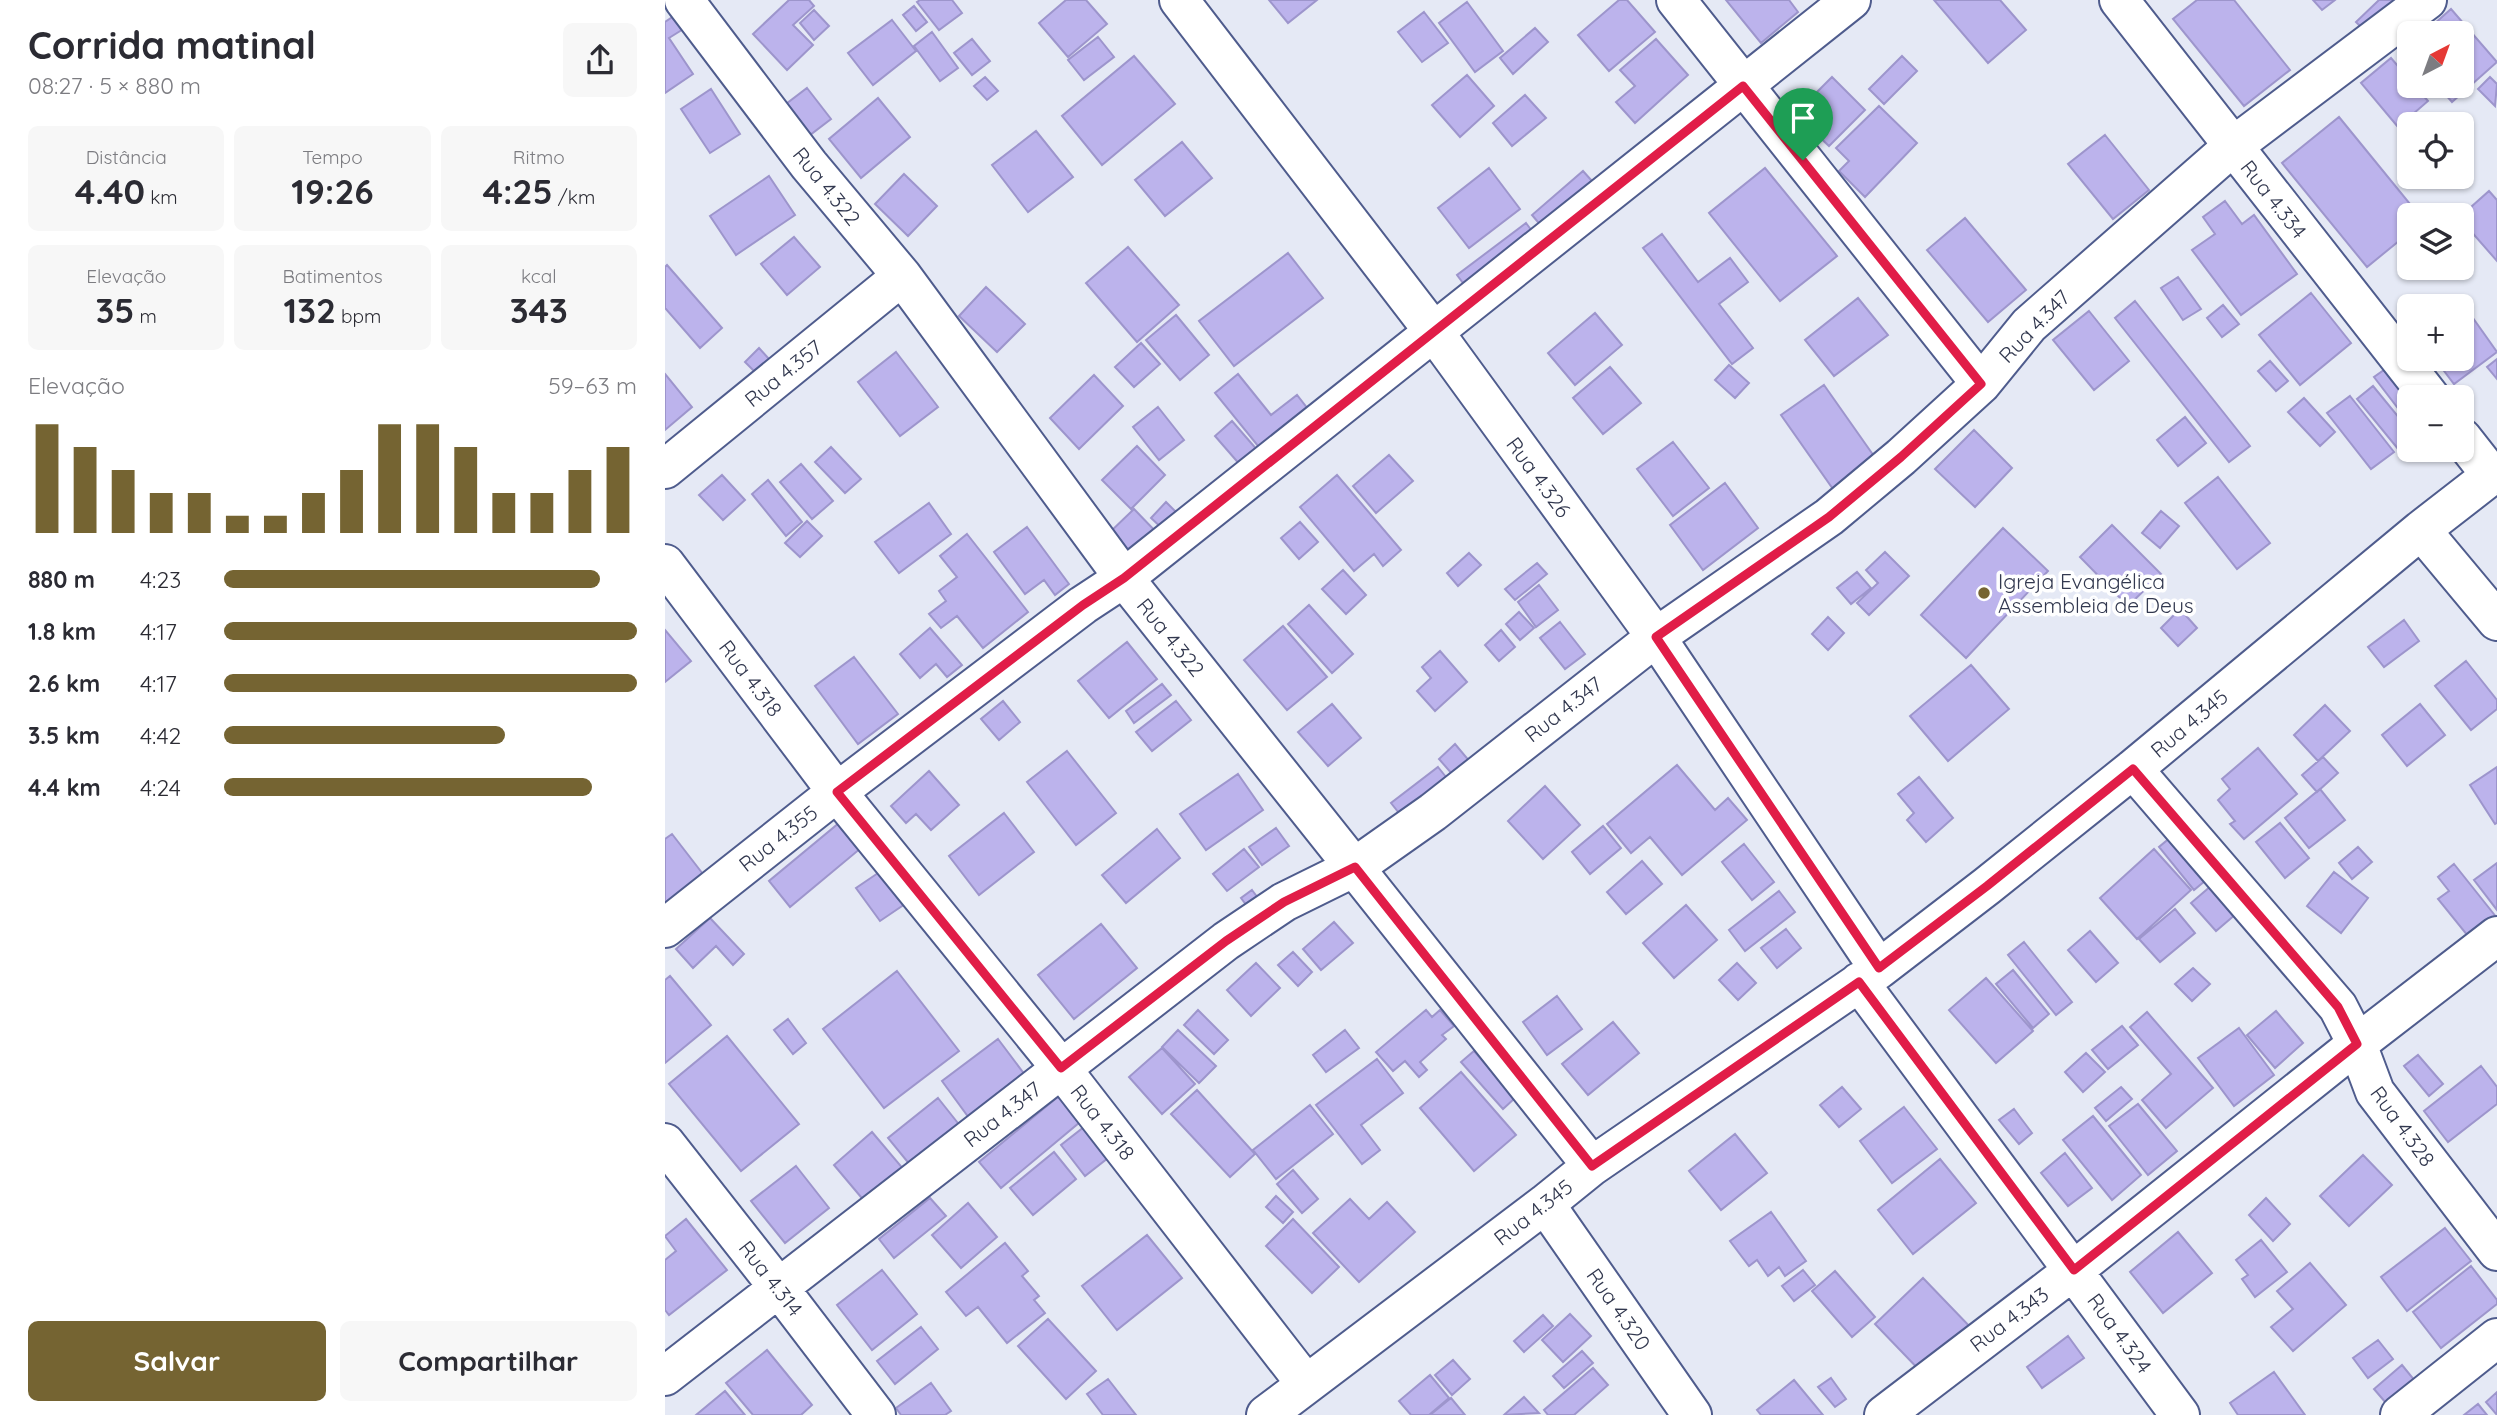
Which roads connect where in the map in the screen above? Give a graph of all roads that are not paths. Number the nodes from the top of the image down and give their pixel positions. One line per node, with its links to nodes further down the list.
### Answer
1 (684, 0): 9 (street, Rua 4.322)
2 (1179, 0): 10 (street, Rua 4.326)
3 (1676, 0): 7 (street)
4 (1851, 0): 7 (street, Rua 4.355)
5 (2119, 0): 8 (street, Rua 4.334)
6 (2427, 0): 8 (street, Rua 4.347)
7 (1743, 86): 10 (street, Rua 4.355); 11 (street)
8 (2232, 146): 11 (street, Rua 4.347); 12 (street, Rua 4.334)
9 (902, 276): 14 (street, Rua 4.357); 18 (street, Rua 4.322)
10 (1434, 332): 18 (street, Rua 4.355); 20 (street, Rua 4.326)
11 (1981, 384): 20 (street, Rua 4.347)
12 (2421, 385)
13 (2474, 451): 15 (street)
14 (665, 469)
15 (2494, 473): 16 (street, Rua 4.345)
16 (2420, 530): 19 (street); 21 (street, Rua 4.345)
17 (665, 564): 22 (street, Rua 4.318)
18 (1124, 578): 22 (street, Rua 4.355); 23 (street, Rua 4.322)
19 (2497, 621)
20 (1656, 637): 23 (street, Rua 4.347); 26 (street, Rua 4.326)
21 (2133, 769): 26 (street, Rua 4.345); 27 (street, Rua 4.328)
22 (837, 792): 24 (street, Rua 4.355); 28 (street, Rua 4.318)
23 (1355, 867): 28 (street, Rua 4.347); 30 (street, Rua 4.322)
24 (665, 928)
25 (2497, 936): 27 (street, Rua 4.343)
26 (1869, 975): 30 (street, Rua 4.345); 33 (street, Rua 4.324)
27 (2357, 1044): 32 (street, Rua 4.328); 33 (street, Rua 4.343)
28 (1061, 1068): 34 (street, Rua 4.347); 37 (street, Rua 4.318)
29 (665, 1143): 34 (street, Rua 4.314)
30 (1592, 1166): 31 (street, Rua 4.345)
31 (1545, 1204): 37 (street, Rua 4.345); 40 (street, Rua 4.320)
32 (2497, 1251)
33 (2074, 1270): 41 (street, Rua 4.343); 42 (street, Rua 4.324)
34 (779, 1288): 36 (street, Rua 4.347); 38 (street, Rua 4.314)
35 (2497, 1338): 43 (street)
36 (665, 1376)
37 (1306, 1384): 39 (street, Rua 4.345)
38 (876, 1415)
39 (1266, 1415)
40 (1692, 1415)
41 (1884, 1415)
42 (2180, 1415)
43 (2400, 1415)

